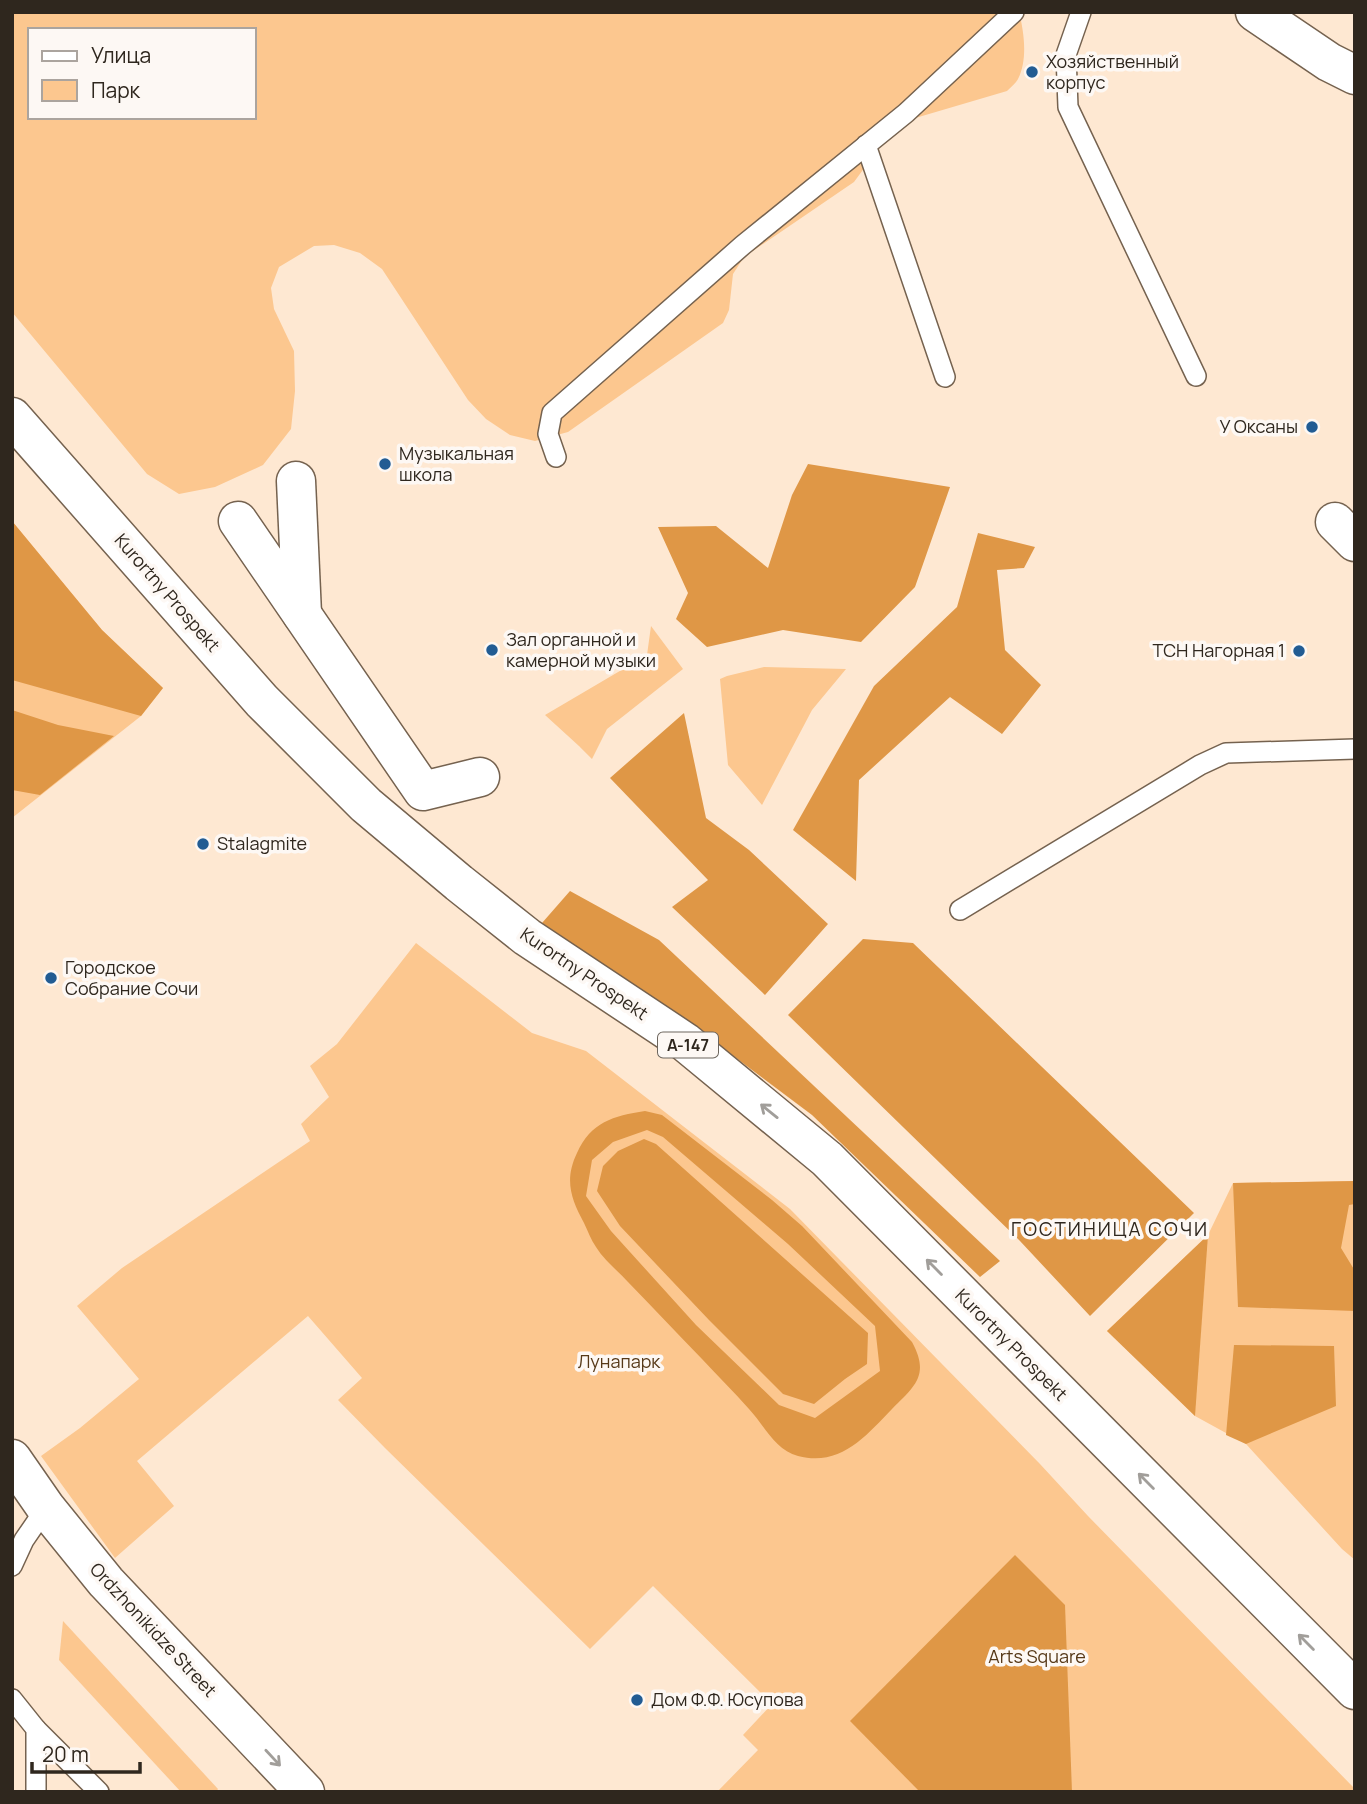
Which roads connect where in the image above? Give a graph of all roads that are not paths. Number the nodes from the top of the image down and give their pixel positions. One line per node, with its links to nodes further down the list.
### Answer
1 (1014, 12): 5 (lane)
2 (1081, 12): 6 (lane)
3 (1255, 12): 4 (main road)
4 (1355, 75)
5 (866, 145): 7 (lane); 9 (lane)
6 (1196, 376)
7 (946, 377)
8 (12, 416): 20 (main road, Kurortny Prospekt / А-147, one-way to 8)
9 (556, 457)
10 (296, 481): 12 (main road)
11 (237, 521): 12 (main road)
12 (302, 614): 14 (main road)
13 (1355, 748): 15 (lane)
14 (480, 777)
15 (960, 909)
16 (12, 1459): 17 (main road, Ordzhonikidze Street)
17 (47, 1508): 18 (lane); 25 (main road, Ordzhonikidze Street, one-way to 25)
18 (18, 1545): 19 (lane)
19 (12, 1566)
20 (1355, 1690)
21 (12, 1699): 22 (lane)
22 (36, 1729): 23 (lane); 24 (lane)
23 (36, 1792)
24 (99, 1792)
25 (305, 1792)

